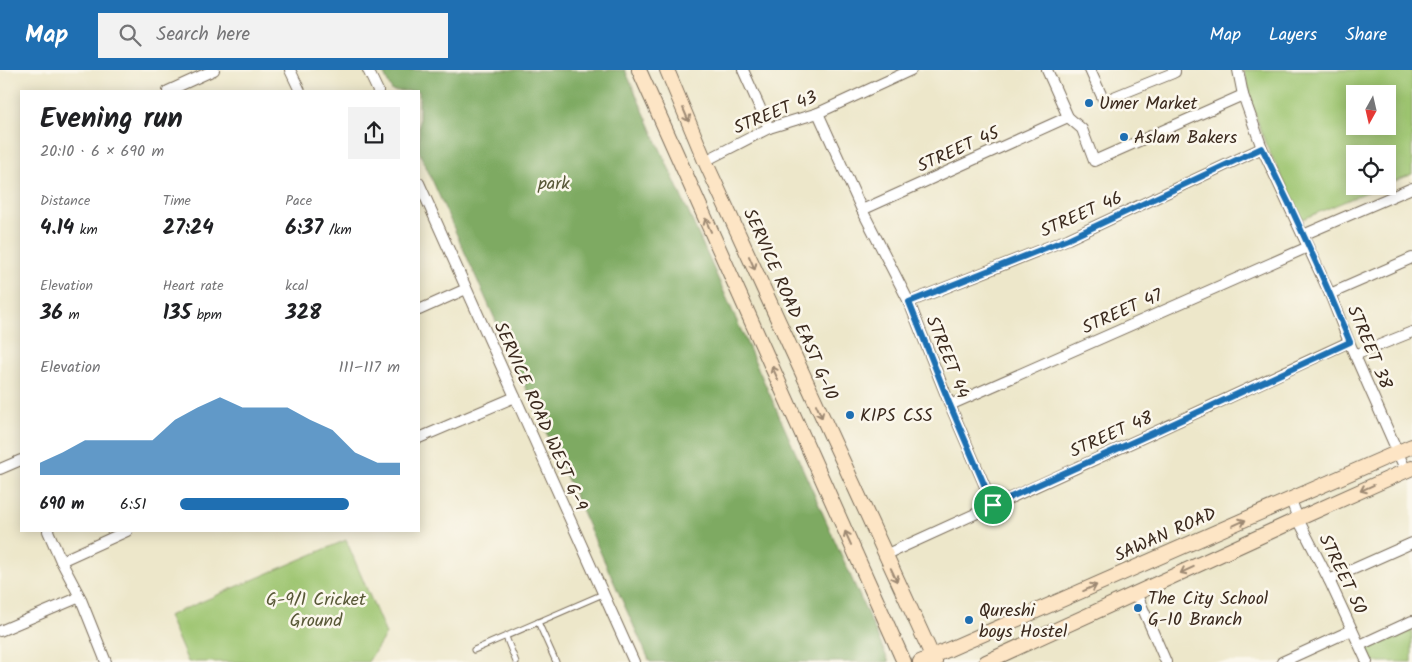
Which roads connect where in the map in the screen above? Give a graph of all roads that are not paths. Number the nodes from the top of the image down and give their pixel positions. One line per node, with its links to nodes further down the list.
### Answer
1 (214, 70): 12 (street)
2 (290, 70): 13 (street)
3 (368, 70): 14 (street)
4 (639, 70): 68 (main road, one-way to 4)
5 (667, 70): 20 (main road, SERVICE ROAD EAST G-10, one-way to 20)
6 (743, 70): 18 (street)
7 (911, 70): 16 (street, STREET 43)
8 (1047, 70): 17 (street)
9 (1090, 70): 10 (street)
10 (1175, 70)
11 (1238, 70): 15 (street, STREET 38)
12 (170, 90)
13 (300, 90)
14 (378, 90)
15 (1243, 95): 17 (street); 19 (street, STREET 38)
16 (818, 113): 18 (street, STREET 43); 24 (street, STREET 44)
17 (1068, 117): 24 (street, STREET 45)
18 (769, 128): 20 (street, STREET 43)
19 (1262, 148): 26 (street, STREET 38); 31 (street, STREET 46)
20 (705, 160): 50 (main road, SERVICE ROAD EAST G-10, one-way to 50)
21 (420, 185): 23 (street, SERVICE ROAD WEST G-9)
22 (1412, 188): 26 (street)
23 (430, 207): 25 (street); 29 (street, SERVICE ROAD WEST G-9)
24 (862, 210): 31 (street, STREET 44)
25 (420, 212)
26 (1303, 235): 27 (street, STREET 38)
27 (1308, 247): 30 (street, STREET 38); 37 (street, STREET 47)
28 (1412, 258): 30 (street)
29 (466, 289): 32 (street); 36 (street, SERVICE ROAD WEST G-9)
30 (1330, 294): 34 (street, STREET 38)
31 (909, 302): 37 (street, STREET 44)
32 (420, 310)
33 (1412, 332): 35 (street)
34 (1350, 342): 35 (street, STREET 38); 45 (street, STREET 48)
35 (1355, 355): 40 (street, STREET 38)
36 (515, 397): 38 (street); 53 (street, SERVICE ROAD WEST G-9)
37 (950, 405): 45 (street, STREET 44)
38 (420, 438)
39 (1412, 446): 40 (main road, SAWAN ROAD)
40 (1398, 452): 43 (street, STREET 38); 44 (main road, SAWAN ROAD)
41 (20, 463): 42 (street)
42 (0, 469)
43 (1409, 470): 46 (main road, one-way to 46)
44 (1291, 500): 46 (street, STREET 50); 63 (main road, SAWAN ROAD, one-way to 44)
45 (993, 505): 50 (street, STREET 48)
46 (1298, 519): 52 (street, STREET 50); 54 (main road, one-way to 54)
47 (48, 532): 51 (street)
48 (125, 532): 51 (street)
49 (1412, 543): 52 (street)
50 (885, 555): 63 (main road, SERVICE ROAD EAST G-10, one-way to 63)
51 (61, 561): 55 (street)
52 (1329, 580): 58 (street, STREET 50)
53 (603, 593): 57 (lane); 67 (street, SERVICE ROAD WEST G-9)
54 (1136, 593): 69 (main road); 70 (street)
55 (80, 597): 59 (street); 64 (street)
56 (1412, 621): 61 (street)
57 (538, 622): 60 (lane); 66 (lane)
58 (1352, 630): 61 (street, STREET 50); 71 (street)
59 (0, 631)
60 (506, 637): 62 (lane); 65 (lane)
61 (1360, 644): 72 (street, STREET 50)
62 (474, 650)
63 (930, 660)
64 (106, 662)
65 (516, 662)
66 (556, 662)
67 (634, 662)
68 (904, 662)
69 (986, 662)
70 (1166, 662)
71 (1282, 662)
72 (1367, 662)

